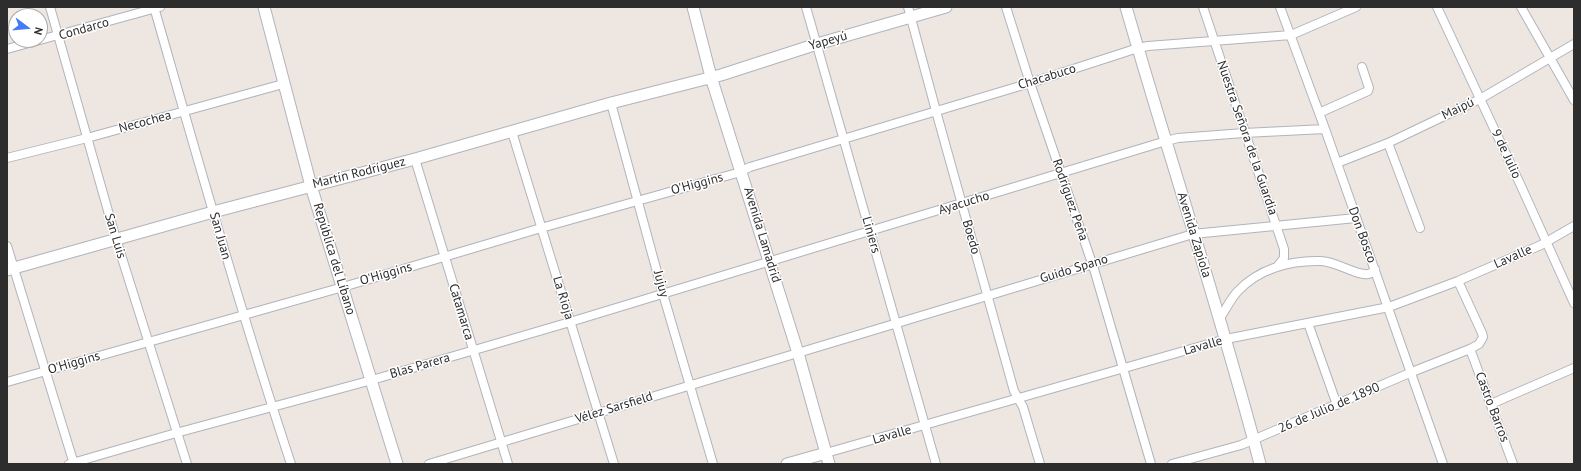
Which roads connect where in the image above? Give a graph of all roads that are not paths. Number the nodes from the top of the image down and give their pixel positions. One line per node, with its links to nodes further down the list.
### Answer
1 (50, 7): 16 (street, San Luis)
2 (264, 7): 26 (street, República del Líbano)
3 (693, 7): 24 (street, Avenida Lamadrid)
4 (806, 7): 18 (street, Liniers)
5 (946, 7): 14 (street, Yapeyú)
6 (1006, 7): 25 (street, Rodríguez Peña)
7 (1126, 7): 20 (street, Avenida Zapiola)
8 (1203, 7): 17 (street, Nuestra Señora de la Guardia)
9 (1280, 7): 15 (street, Don Bosco)
10 (1356, 7): 15 (street, Chacabuco)
11 (1437, 7): 27 (street, 9 de Julio)
12 (1521, 7): 22 (street)
13 (156, 8): 16 (street, Condarco); 30 (street, San Juan)
14 (910, 12): 18 (street, Yapeyú); 31 (street, Boedo)
15 (1291, 35): 17 (street, Chacabuco); 32 (street, Don Bosco)
16 (58, 36): 21 (street, Condarco); 36 (street, San Luis)
17 (1214, 40): 20 (street, Chacabuco); 35 (street, Nuestra Señora de la Guardia)
18 (816, 44): 24 (street, Yapeyú); 37 (street, Liniers)
19 (1574, 44): 22 (street, Maipú)
20 (1138, 48): 25 (street, Chacabuco); 38 (street, Avenida Zapiola)
21 (7, 49)
22 (1550, 58): 27 (street, Maipú); 28 (street)
23 (1362, 67): 32 (street)
24 (711, 76): 29 (street, Martín Rodríguez); 43 (street, Avenida Lamadrid)
25 (1030, 83): 31 (street, Chacabuco); 44 (street, Rodríguez Peña)
26 (283, 84): 30 (street, Necochea); 45 (street, República del Líbano)
27 (1480, 99): 39 (street, Maipú); 57 (street, 9 de Julio)
28 (1574, 100)
29 (611, 104): 34 (street, Martín Rodríguez); 46 (street, Jujuy)
30 (183, 111): 36 (street, Necochea); 48 (street, San Juan)
31 (936, 111): 37 (street, Chacabuco); 47 (street, Boedo)
32 (1319, 113): 33 (street, Don Bosco)
33 (1325, 129): 35 (street); 42 (street, Don Bosco)
34 (512, 132): 41 (street, Martín Rodríguez); 52 (street, La Rioja)
35 (1244, 133): 38 (street); 50 (street, Nuestra Señora de la Guardia)
36 (87, 138): 40 (street, Necochea); 56 (street, San Luis)
37 (843, 139): 43 (street, Chacabuco); 54 (street, Liniers)
38 (1162, 142): 44 (street, Ayacucho); 55 (street, Avenida Zapiola)
39 (1388, 143): 42 (street, Maipú); 53 (street)
40 (7, 158)
41 (415, 159): 45 (street, Martín Rodríguez); 59 (street, Catamarca)
42 (1337, 164): 49 (street, Don Bosco)
43 (742, 172): 46 (street, O'Higgins); 60 (street, Avenida Lamadrid)
44 (1061, 174): 47 (street, Ayacucho); 61 (street, Rodríguez Peña)
45 (311, 186): 48 (street, Martín Rodríguez); 67 (street, República del Líbano)
46 (639, 200): 52 (street, O'Higgins); 69 (street, Jujuy)
47 (962, 203): 54 (street, Ayacucho); 70 (street, Boedo)
48 (213, 212): 56 (street, Martín Rodríguez); 73 (street, San Juan)
49 (1356, 218): 50 (street, Guido Spano); 64 (street, Don Bosco)
50 (1276, 225): 55 (street, Guido Spano); 62 (street, Nuestra Señora de la Guardia)
51 (1574, 226): 57 (street, Lavalle)
52 (541, 228): 59 (street, O'Higgins); 75 (street, La Rioja)
53 (1420, 228)
54 (870, 231): 60 (street, Ayacucho); 76 (street, Liniers)
55 (1193, 234): 61 (street, Guido Spano); 74 (street, Avenida Zapiola)
56 (116, 239): 63 (street, Martín Rodríguez); 79 (street, San Luis)
57 (1546, 242): 66 (street, Lavalle); 71 (street, 9 de Julio)
58 (7, 246): 63 (street)
59 (445, 257): 67 (street, O'Higgins); 81 (street, Catamarca)
60 (770, 262): 69 (street, Blas Parera); 82 (street, Avenida Lamadrid)
61 (1092, 264): 70 (street, Guido Spano); 84 (street, Rodríguez Peña)
62 (1277, 267): 65 (street); 74 (street)
63 (10, 269): 85 (street)
64 (1375, 269): 65 (street); 68 (street, Don Bosco)
65 (1362, 274): 68 (street)
66 (1458, 281): 72 (street, Lavalle); 80 (street, 26 de Julio de 1890)
67 (343, 287): 73 (street, O'Higgins); 87 (street, República del Líbano)
68 (1381, 287): 72 (street, Don Bosco)
69 (663, 294): 75 (street, Blas Parera); 89 (street, Jujuy)
70 (988, 295): 76 (street, Guido Spano); 90 (street, Boedo)
71 (1574, 303)
72 (1389, 307): 77 (street, Lavalle); 86 (street, Don Bosco)
73 (244, 316): 79 (street, O'Higgins); 93 (street, San Juan)
74 (1220, 318): 78 (street, Avenida Zapiola)
75 (570, 322): 81 (street, Blas Parera); 94 (street, La Rioja)
76 (896, 323): 82 (street, Guido Spano); 95 (street, Liniers)
77 (1308, 323): 78 (street, Lavalle); 92 (street)
78 (1226, 339): 84 (street, Lavalle); 97 (street, Avenida Zapiola)
79 (148, 342): 85 (street, O'Higgins); 96 (street, San Luis)
80 (1470, 349): 86 (street, 26 de Julio de 1890); 91 (street, Castro Barros)
81 (473, 351): 87 (street, Blas Parera); 98 (street, Catamarca)
82 (798, 353): 89 (street, Vélez Sarsfield); 99 (street, Avenida Lamadrid)
83 (1574, 368): 91 (street)
84 (1124, 369): 90 (street, Lavalle); 111 (street, Rodríguez Peña)
85 (45, 372): 88 (street, O'Higgins); 100 (street)
86 (1412, 372): 92 (street, 26 de Julio de 1890); 114 (street, Don Bosco)
87 (372, 380): 93 (street, Blas Parera); 103 (street, República del Líbano)
88 (7, 382)
89 (690, 385): 94 (street, Vélez Sarsfield); 107 (street, Jujuy)
90 (1018, 399): 95 (street, Lavalle); 110 (street, Boedo)
91 (1491, 404): 115 (street, Castro Barros)
92 (1337, 405): 97 (street, 26 de Julio de 1890)
93 (272, 407): 96 (street, Blas Parera); 102 (street, San Juan)
94 (598, 413): 98 (street, Vélez Sarsfield); 106 (street, La Rioja)
95 (925, 425): 99 (street, Lavalle); 109 (street, Liniers)
96 (176, 432): 100 (street, Blas Parera); 101 (street, San Luis)
97 (1253, 439): 112 (street, 26 de Julio de 1890); 113 (street, Avenida Zapiola)
98 (501, 442): 104 (street, Vélez Sarsfield); 105 (street, Catamarca)
99 (828, 459): 108 (street)
100 (72, 464)
101 (186, 464)
102 (291, 464)
103 (397, 464)
104 (429, 464)
105 (508, 464)
106 (614, 464)
107 (713, 464)
108 (787, 464)
109 (936, 464)
110 (1040, 464)
111 (1151, 464)
112 (1172, 464)
113 (1260, 464)
114 (1443, 464)
115 (1513, 464)

